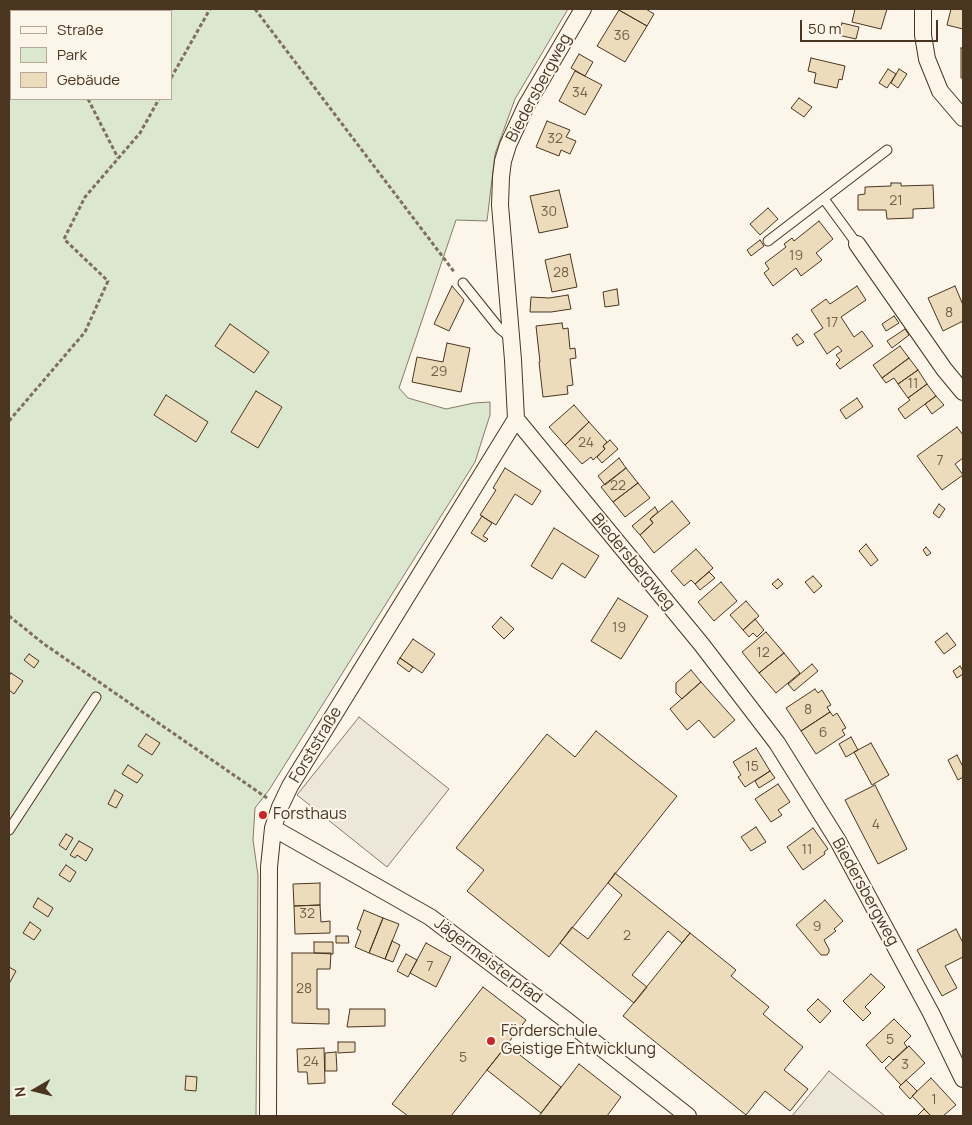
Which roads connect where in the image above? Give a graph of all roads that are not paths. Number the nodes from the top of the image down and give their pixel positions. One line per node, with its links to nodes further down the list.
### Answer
1 (582, 9): 9 (street, Biedersbergweg)
2 (924, 9): 3 (street)
3 (963, 118)
4 (887, 150): 5 (lane)
5 (824, 199): 6 (lane); 7 (lane)
6 (768, 241)
7 (857, 244): 10 (street)
8 (463, 284): 9 (lane)
9 (511, 338): 11 (street, Biedersbergweg)
10 (963, 392)
11 (516, 419): 13 (street, Forststraße); 15 (street, Biedersbergweg)
12 (96, 697): 14 (lane)
13 (273, 828): 16 (street, Forststraße); 17 (street, Jägermeisterpfad)
14 (9, 830)
15 (963, 1079)
16 (268, 1116)
17 (688, 1116)

